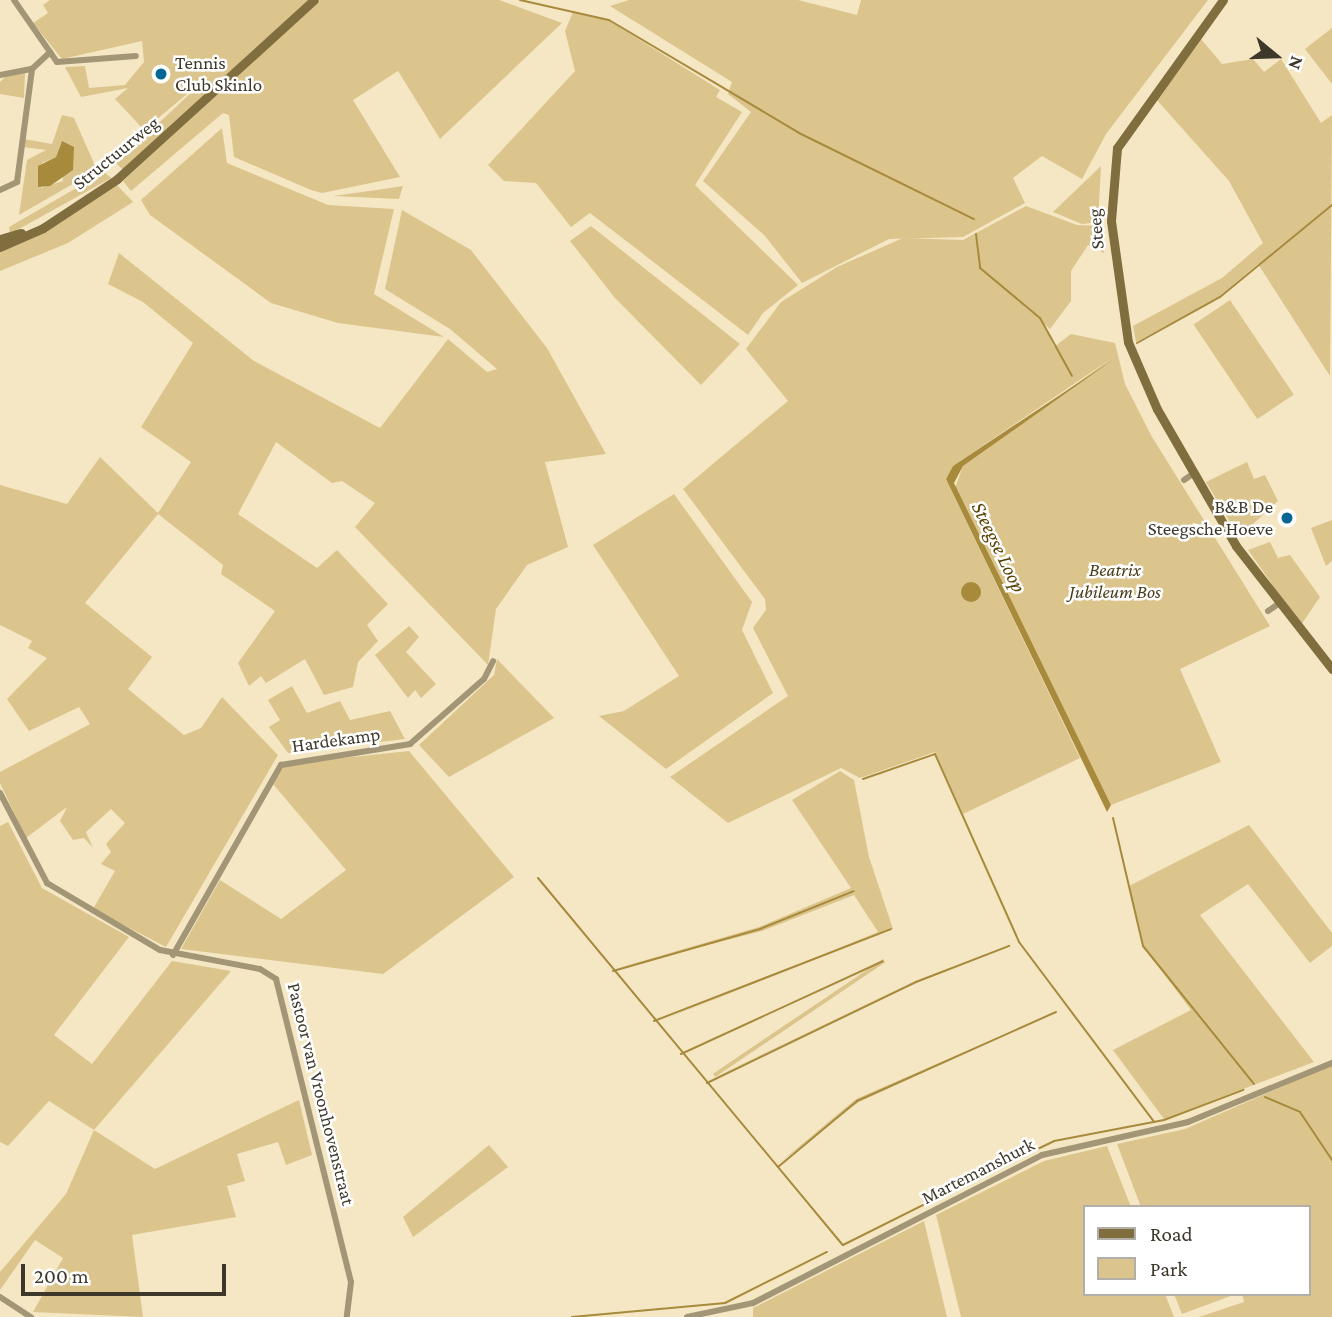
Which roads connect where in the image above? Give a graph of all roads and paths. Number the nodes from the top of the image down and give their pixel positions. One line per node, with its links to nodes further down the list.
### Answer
1 (14, 0): 4 (street)
2 (314, 0): 9 (street, Structuurweg)
3 (1223, 0): 12 (street, Steeg)
4 (50, 52): 5 (street); 6 (street)
5 (136, 56)
6 (32, 69): 7 (street); 8 (street)
7 (0, 75)
8 (0, 190)
9 (61, 216): 10 (street, Structuurweg); 11 (street, Structuurweg)
10 (0, 239)
11 (0, 247)
12 (1194, 473): 13 (street); 14 (street, Steeg)
13 (1184, 480)
14 (1277, 605): 15 (street); 17 (street, Steeg)
15 (1268, 611)
16 (493, 661): 19 (street, Hardekamp)
17 (1332, 669)
18 (0, 793): 19 (street, Pastoor van Vroonhovenstraat)
19 (173, 955): 23 (street, Pastoor van Vroonhovenstraat)
20 (1332, 1063): 24 (street, Martemanshurk)
21 (0, 1297): 22 (street)
22 (31, 1317)
23 (347, 1317)
24 (687, 1317)

